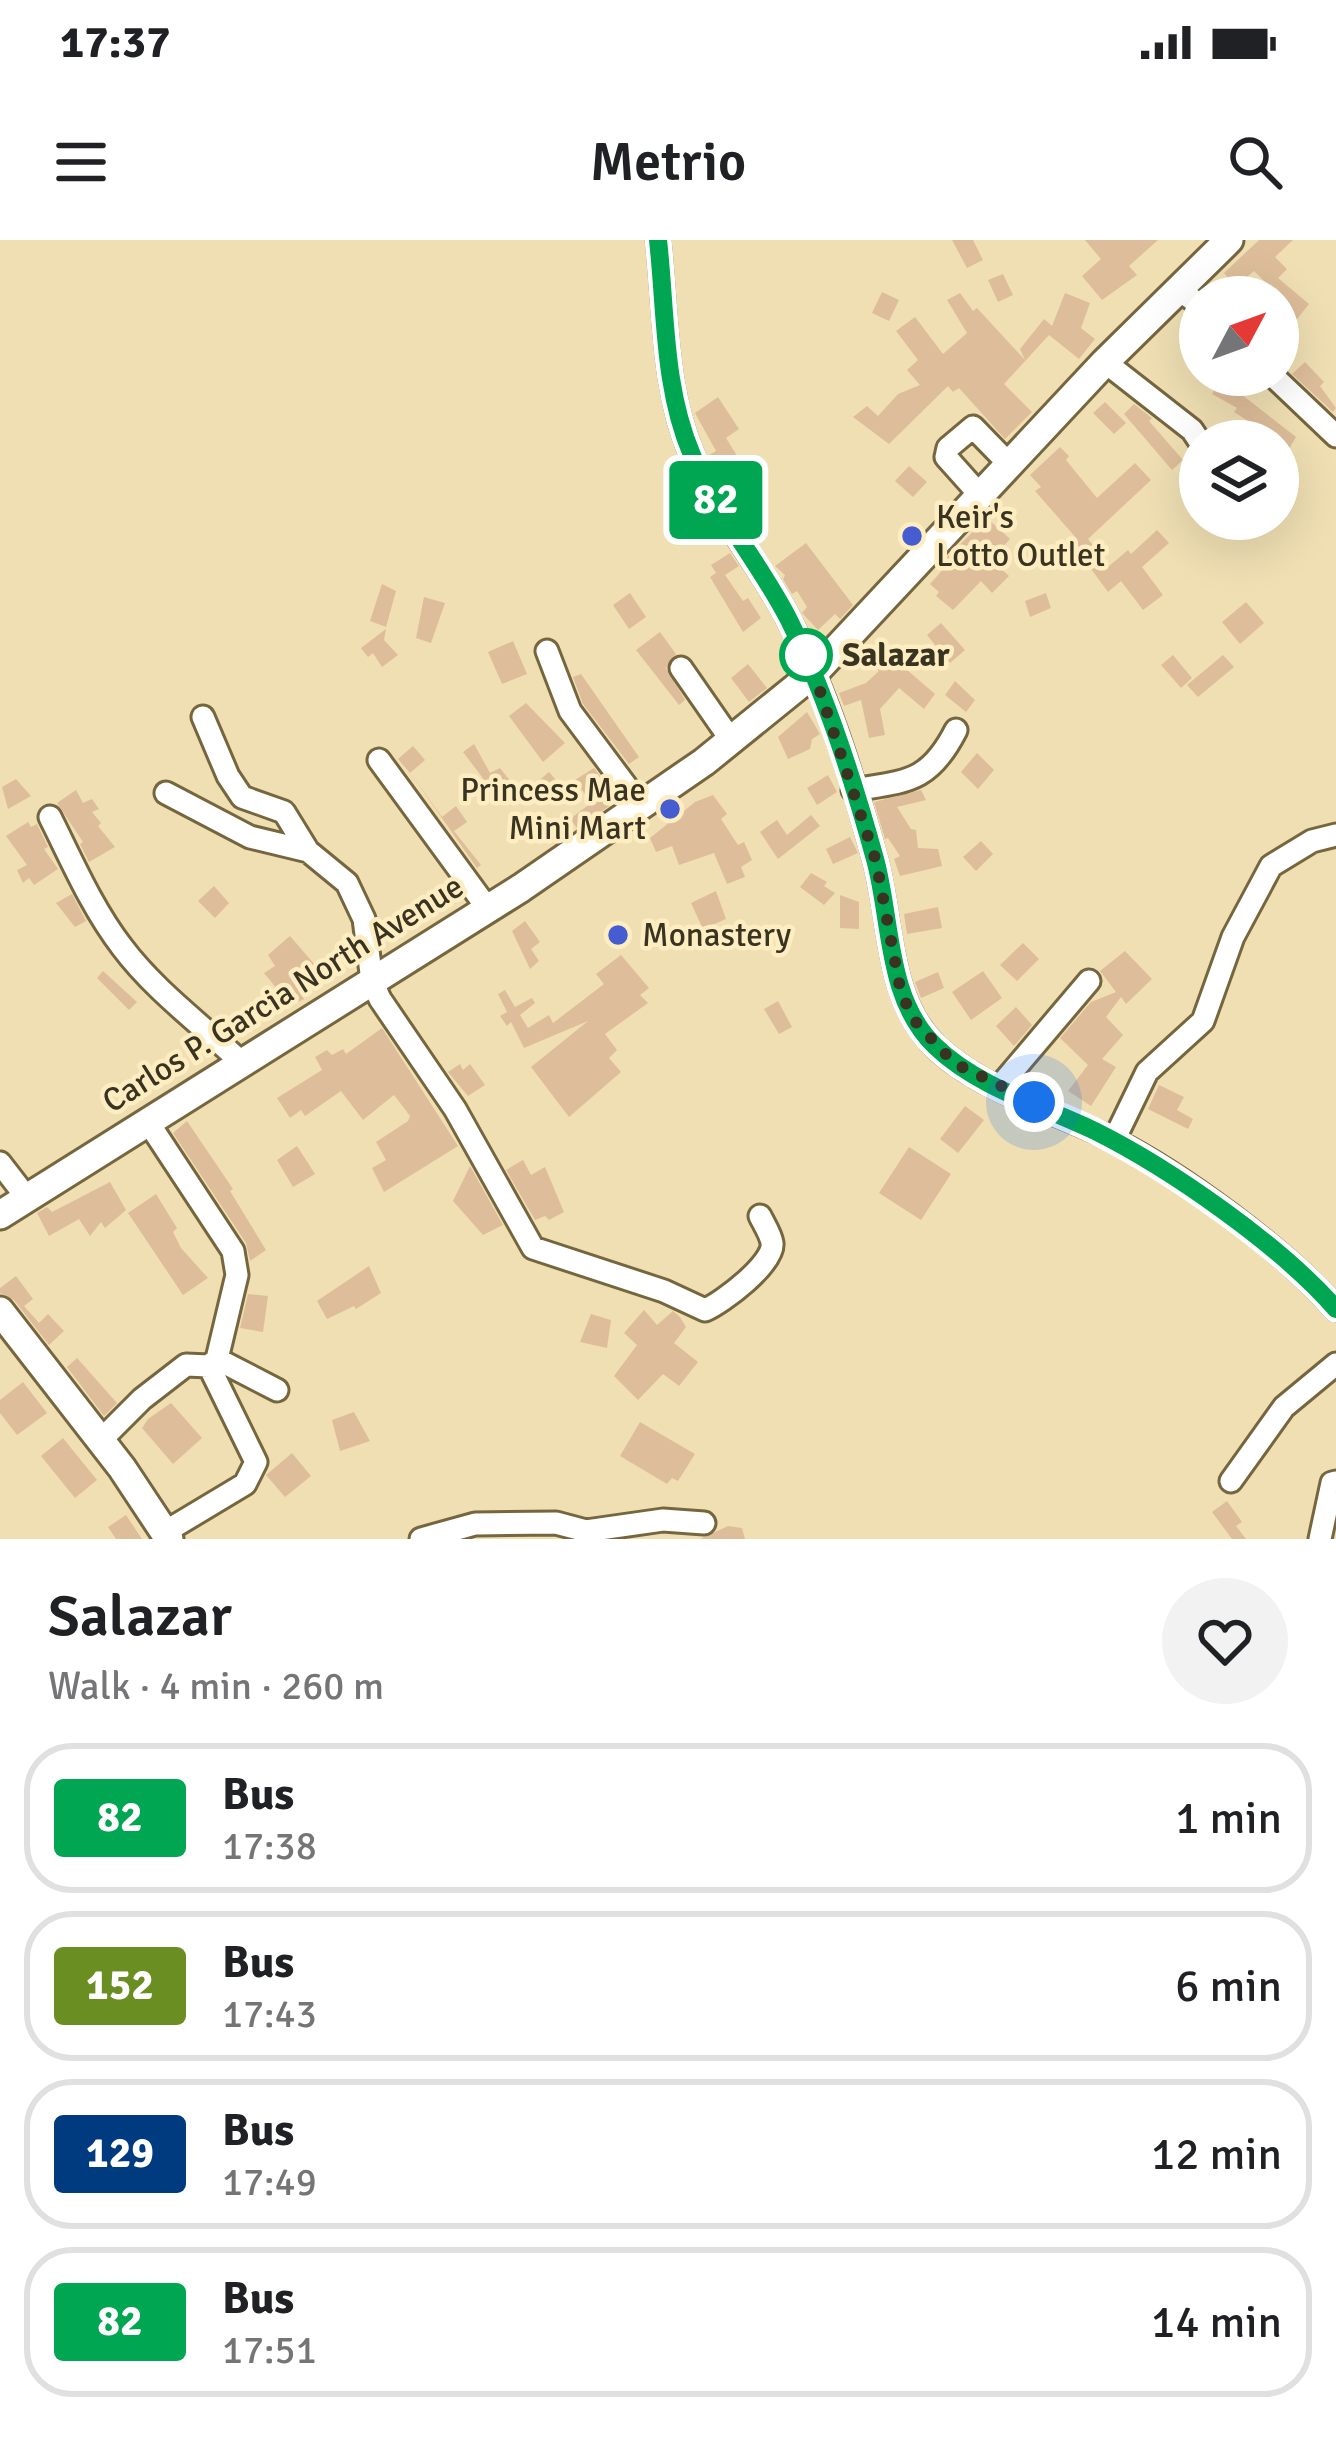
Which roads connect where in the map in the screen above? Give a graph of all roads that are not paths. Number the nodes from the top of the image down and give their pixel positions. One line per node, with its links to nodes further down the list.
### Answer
1 (658, 240): 13 (street)
2 (1229, 240): 3 (main road, Carlos P. Garcia North Avenue)
3 (1204, 276)
4 (1179, 305): 5 (main road, Carlos P. Garcia North Avenue)
5 (1105, 362): 7 (street); 9 (main road, Carlos P. Garcia North Avenue)
6 (1294, 396): 8 (street)
7 (1179, 420)
8 (1336, 436)
9 (1009, 464): 10 (main road, Carlos P. Garcia North Avenue); 10 (street)
10 (980, 496): 13 (main road, Carlos P. Garcia North Avenue)
11 (547, 651): 20 (street)
12 (682, 668): 16 (street)
13 (814, 673): 16 (main road, Carlos P. Garcia North Avenue); 18 (street)
14 (203, 717): 23 (street)
15 (956, 730): 18 (street)
16 (731, 740): 20 (main road, Carlos P. Garcia North Avenue)
17 (379, 760): 24 (street)
18 (853, 790): 28 (street)
19 (166, 794): 23 (street)
20 (641, 806): 24 (main road, Carlos P. Garcia North Avenue)
21 (50, 817): 27 (street)
22 (1336, 835): 30 (street)
23 (308, 851): 25 (street)
24 (488, 909): 25 (main road, Carlos P. Garcia North Avenue)
25 (371, 981): 27 (main road, Carlos P. Garcia North Avenue); 34 (street)
26 (1089, 981): 28 (street)
27 (242, 1063): 29 (main road, Carlos P. Garcia North Avenue)
28 (1000, 1087): 30 (street)
29 (148, 1122): 32 (main road, Carlos P. Garcia North Avenue); 38 (street)
30 (1114, 1140): 35 (street)
31 (0, 1163): 32 (street)
32 (27, 1198): 33 (main road, Carlos P. Garcia North Avenue)
33 (0, 1215)
34 (760, 1216)
35 (1327, 1281): 36 (street)
36 (1336, 1309)
37 (0, 1311): 41 (main road)
38 (213, 1363): 40 (street); 41 (street); 45 (street)
39 (1336, 1364): 42 (street)
40 (278, 1390)
41 (101, 1440): 45 (main road)
42 (1231, 1481)
43 (1336, 1482): 47 (street)
44 (704, 1523): 46 (street)
45 (167, 1536)
46 (421, 1539)
47 (1320, 1539)

